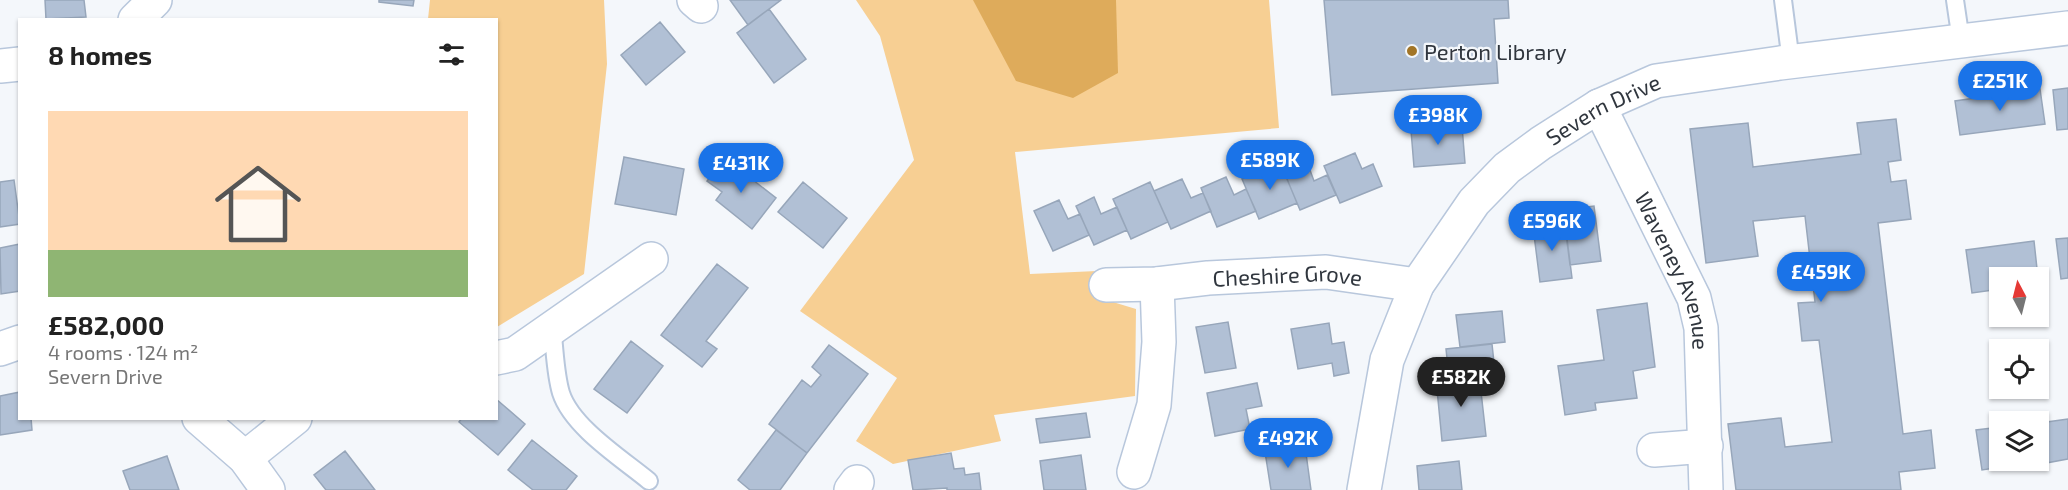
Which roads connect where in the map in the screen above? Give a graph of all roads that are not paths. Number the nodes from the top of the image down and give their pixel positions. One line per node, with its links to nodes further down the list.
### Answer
1 (155, 0): 4 (street)
2 (1783, 0): 7 (lane)
3 (1955, 0): 6 (lane)
4 (137, 18)
5 (2068, 28): 6 (street, Severn Drive)
6 (1961, 40): 7 (street, Severn Drive)
7 (1791, 62): 10 (street, Severn Drive)
8 (18, 64): 9 (street)
9 (0, 66)
10 (1599, 106): 14 (street, Severn Drive); 21 (street, Waveney Avenue)
11 (651, 259): 15 (street)
12 (1157, 284): 13 (street, Cheshire Grove); 14 (street, Cheshire Grove); 24 (street)
13 (1106, 285)
14 (1417, 285): 27 (street, Severn Drive)
15 (552, 328): 18 (street); 25 (lane)
16 (18, 343): 17 (street)
17 (0, 349)
18 (498, 358)
19 (202, 420): 23 (street)
20 (292, 420): 23 (street)
21 (1706, 446): 22 (street); 28 (street, Waveney Avenue)
22 (1654, 450)
23 (245, 458): 26 (street)
24 (1134, 472)
25 (649, 481)
26 (268, 490)
27 (1364, 490)
28 (1706, 490)

